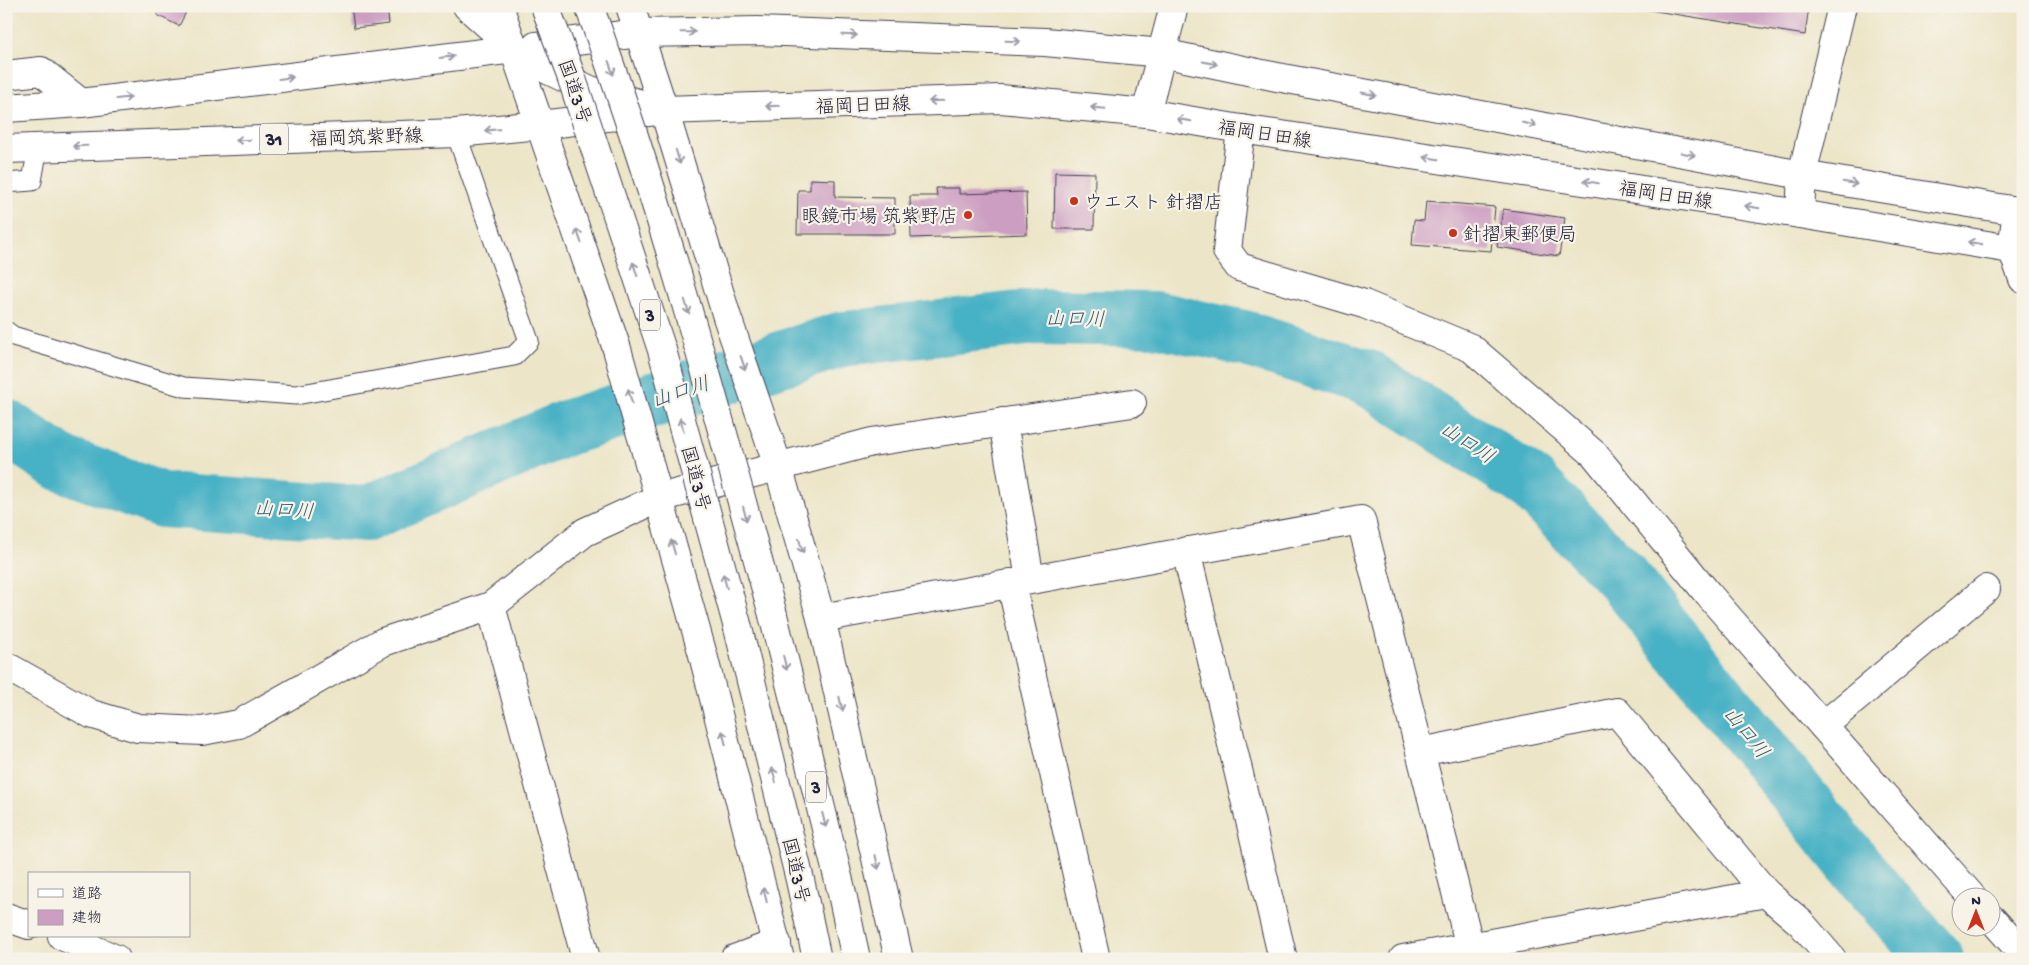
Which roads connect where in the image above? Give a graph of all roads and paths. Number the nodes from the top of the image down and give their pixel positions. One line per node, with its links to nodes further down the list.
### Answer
1 (467, 6): 9 (main road, 福岡日田線)
2 (499, 6): 9 (main road)
3 (545, 6): 52 (main road, 国道3号 / 3, one-way to 3, bridge)
4 (589, 6): 53 (main road, 国道3号 / 3, one-way to 53, bridge)
5 (630, 6): 8 (main road)
6 (1174, 6): 10 (main road)
7 (1842, 6): 21 (main road)
8 (639, 33): 9 (main road); 10 (main road, one-way to 10); 14 (main road)
9 (515, 49): 12 (main road, one-way to 9); 14 (main road, 福岡日田線); 16 (main road)
10 (1162, 53): 15 (main road); 21 (main road, one-way to 21)
11 (6, 75): 12 (main road)
12 (81, 103): 13 (main road)
13 (6, 108)
14 (664, 110): 15 (main road, 福岡日田線, one-way to 14); 16 (main road, 福岡筑紫野線 / 31); 30 (main road, one-way to 30)
15 (1146, 113): 17 (main road, 福岡日田線, one-way to 15)
16 (541, 125): 18 (main road, 福岡筑紫野線 / 31, one-way to 18); 31 (main road, one-way to 16)
17 (1241, 130): 24 (main road, 福岡日田線, one-way to 17); 38 (main road)
18 (456, 133): 19 (main road, 福岡筑紫野線 / 31, one-way to 19); 27 (lane)
19 (38, 147): 20 (main road, 福岡筑紫野線 / 31); 22 (lane)
20 (6, 149)
21 (1802, 175): 23 (main road, one-way to 23); 24 (main road)
22 (6, 183)
23 (2020, 211): 25 (main road)
24 (1800, 214): 25 (main road, 福岡日田線, one-way to 24)
25 (2018, 250): 26 (main road)
26 (2023, 279)
27 (6, 332)
28 (1132, 403): 29 (main road)
29 (1003, 422): 30 (main road); 33 (main road)
30 (775, 458): 31 (main road); 36 (main road, one-way to 36)
31 (656, 488): 35 (main road); 46 (main road, one-way to 31)
32 (1186, 552): 33 (main road); 39 (main road); 56 (main road)
33 (1020, 581): 36 (main road); 55 (main road)
34 (1986, 588): 38 (main road)
35 (491, 606): 37 (main road); 50 (main road)
36 (821, 618): 54 (main road, one-way to 54)
37 (6, 666)
38 (1823, 726): 40 (main road)
39 (1421, 752): 41 (main road); 47 (main road)
40 (1964, 888)
41 (1766, 893): 47 (main road); 58 (main road)
42 (6, 917): 43 (main road)
43 (28, 925)
44 (2002, 930): 48 (main road)
45 (67, 938): 49 (main road)
46 (778, 951): 51 (main road)
47 (1472, 952): 57 (main road)
48 (2023, 954)
49 (116, 959)
50 (586, 959)
51 (734, 959)
52 (817, 959)
53 (856, 959)
54 (899, 959)
55 (1096, 959)
56 (1283, 959)
57 (1403, 959)
58 (1832, 959)

